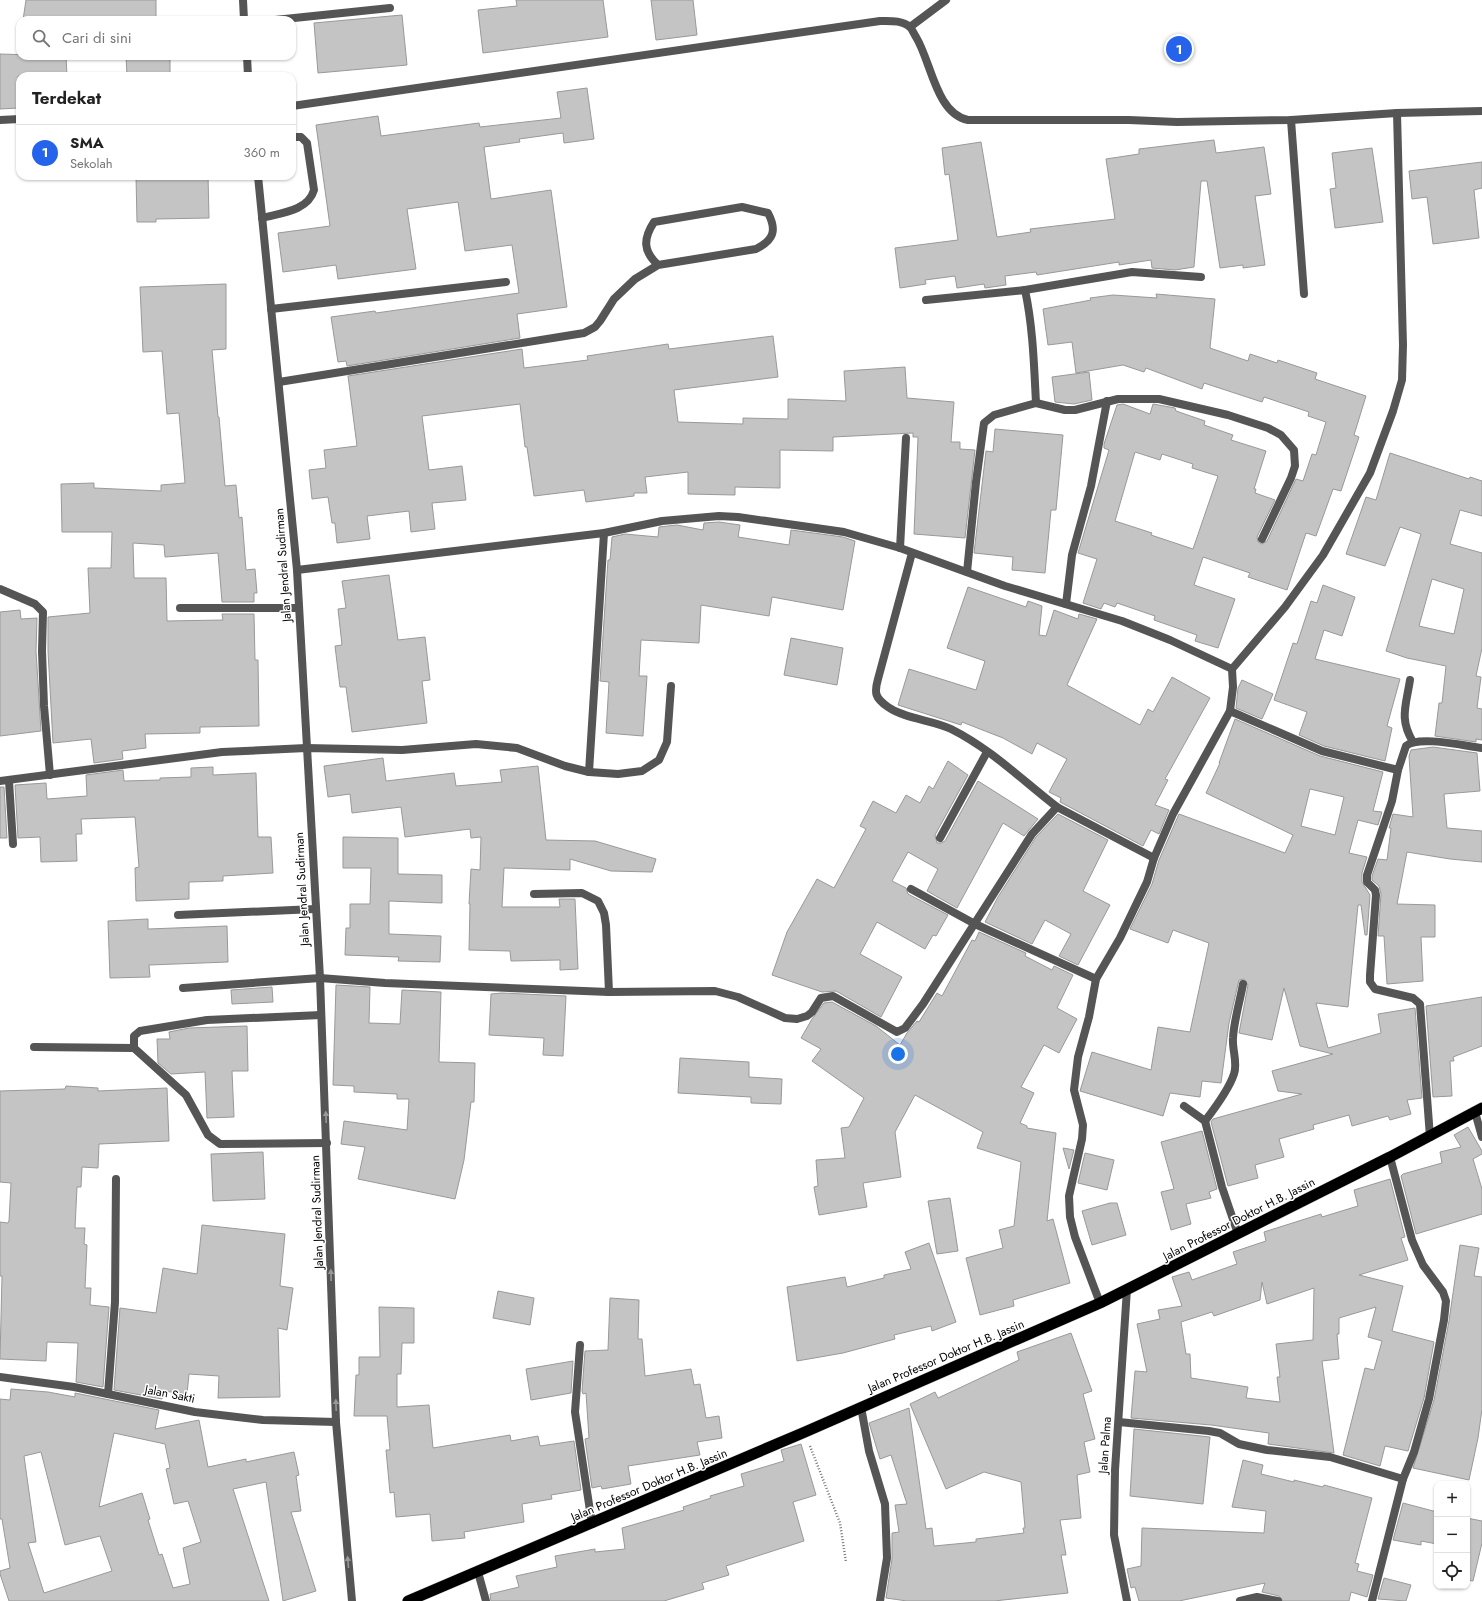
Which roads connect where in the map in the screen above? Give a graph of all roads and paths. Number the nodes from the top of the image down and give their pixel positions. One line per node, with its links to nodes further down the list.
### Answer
1 (243, 0): 4 (street)
2 (946, 0): 6 (street)
3 (390, 8): 5 (street)
4 (244, 16)
5 (296, 18)
6 (910, 27): 9 (street); 14 (street)
7 (247, 60): 8 (street)
8 (248, 72)
9 (296, 105)
10 (1482, 111): 11 (street)
11 (1398, 113): 14 (street); 39 (street)
12 (16, 119): 13 (street)
13 (0, 120)
14 (1291, 120): 22 (street)
15 (296, 137): 17 (street)
16 (258, 180): 17 (street, Jalan Jendral Sudirman)
17 (262, 218): 24 (street, Jalan Jendral Sudirman)
18 (658, 265): 18 (street); 25 (street)
19 (1201, 277): 21 (street)
20 (506, 282): 24 (street)
21 (1025, 290): 23 (street); 27 (street)
22 (1304, 294)
23 (926, 300)
24 (271, 309): 25 (street, Jalan Jendral Sudirman)
25 (279, 382): 33 (street, Jalan Jendral Sudirman)
26 (1107, 401): 27 (street); 30 (street); 36 (street)
27 (1036, 403): 34 (street)
28 (906, 438): 31 (street)
29 (604, 533): 31 (street); 33 (street); 48 (street)
30 (1262, 539)
31 (900, 548): 32 (street)
32 (912, 553): 34 (street); 46 (street)
33 (297, 570): 38 (street, Jalan Jendral Sudirman)
34 (967, 572): 36 (street)
35 (0, 589): 49 (street)
36 (1066, 604): 39 (street)
37 (180, 608): 38 (street)
38 (298, 608): 44 (street, Jalan Jendral Sudirman)
39 (1232, 669): 42 (street)
40 (1410, 680): 43 (street)
41 (671, 686): 48 (street)
42 (1230, 711): 47 (street); 55 (street)
43 (1413, 742): 45 (street); 47 (street)
44 (306, 748): 48 (street); 49 (street); 58 (street, Jalan Jendral Sudirman)
45 (1482, 748)
46 (987, 752): 52 (street); 53 (street)
47 (1398, 770): 72 (street)
48 (589, 772)
49 (50, 775): 51 (street)
50 (0, 781): 51 (street)
51 (9, 781): 54 (street)
52 (1057, 807): 55 (street); 60 (street)
53 (940, 838)
54 (13, 844)
55 (1154, 858): 62 (street)
56 (912, 889): 60 (street)
57 (534, 894): 65 (street)
58 (315, 909): 59 (street); 61 (street, Jalan Jendral Sudirman)
59 (178, 915)
60 (975, 924): 62 (street); 65 (street)
61 (320, 978): 64 (street); 65 (street); 66 (street, Jalan Jendral Sudirman)
62 (1096, 979): 79 (street)
63 (1243, 984): 71 (street)
64 (183, 988)
65 (609, 992)
66 (321, 1015): 68 (street); 74 (street, Jalan Jendral Sudirman, one-way to 66)
67 (34, 1047): 68 (street)
68 (134, 1048): 74 (street)
69 (1184, 1106): 71 (street)
70 (1478, 1110): 72 (highway, Jalan Professor Doktor H.B. Jassin); 73 (street)
71 (1205, 1121): 77 (street)
72 (1430, 1137): 75 (highway, Jalan Professor Doktor H.B. Jassin)
73 (1482, 1137)
74 (327, 1143): 84 (street, Jalan Jendral Sudirman, one-way to 74)
75 (1390, 1157): 77 (highway, Jalan Professor Doktor H.B. Jassin); 87 (street)
76 (116, 1179): 82 (street)
77 (1238, 1234): 78 (highway, Jalan Professor Doktor H.B. Jassin)
78 (1127, 1288): 79 (highway, Jalan Professor Doktor H.B. Jassin); 85 (street, Jalan Palma)
79 (1100, 1303): 83 (highway, Jalan Professor Doktor H.B. Jassin)
80 (580, 1345): 88 (street)
81 (0, 1377): 82 (street, Jalan Sakti)
82 (108, 1394): 84 (street, Jalan Sakti)
83 (861, 1407): 86 (highway, Jalan Professor Doktor H.B. Jassin); 94 (street)
84 (336, 1422): 91 (street, Jalan Jendral Sudirman, one-way to 84)
85 (1119, 1422): 87 (street); 95 (street, Jalan Palma)
86 (805, 1432): 88 (highway, Jalan Professor Doktor H.B. Jassin); 89 (path)
87 (1403, 1479): 98 (street)
88 (592, 1524): 90 (highway, Jalan Professor Doktor H.B. Jassin)
89 (846, 1562)
90 (478, 1572): 92 (highway, Jalan Professor Doktor H.B. Jassin); 93 (street)
91 (352, 1601)
92 (408, 1601)
93 (486, 1601)
94 (880, 1601)
95 (1128, 1601)
96 (1240, 1601): 97 (street)
97 (1278, 1601)
98 (1372, 1601)

